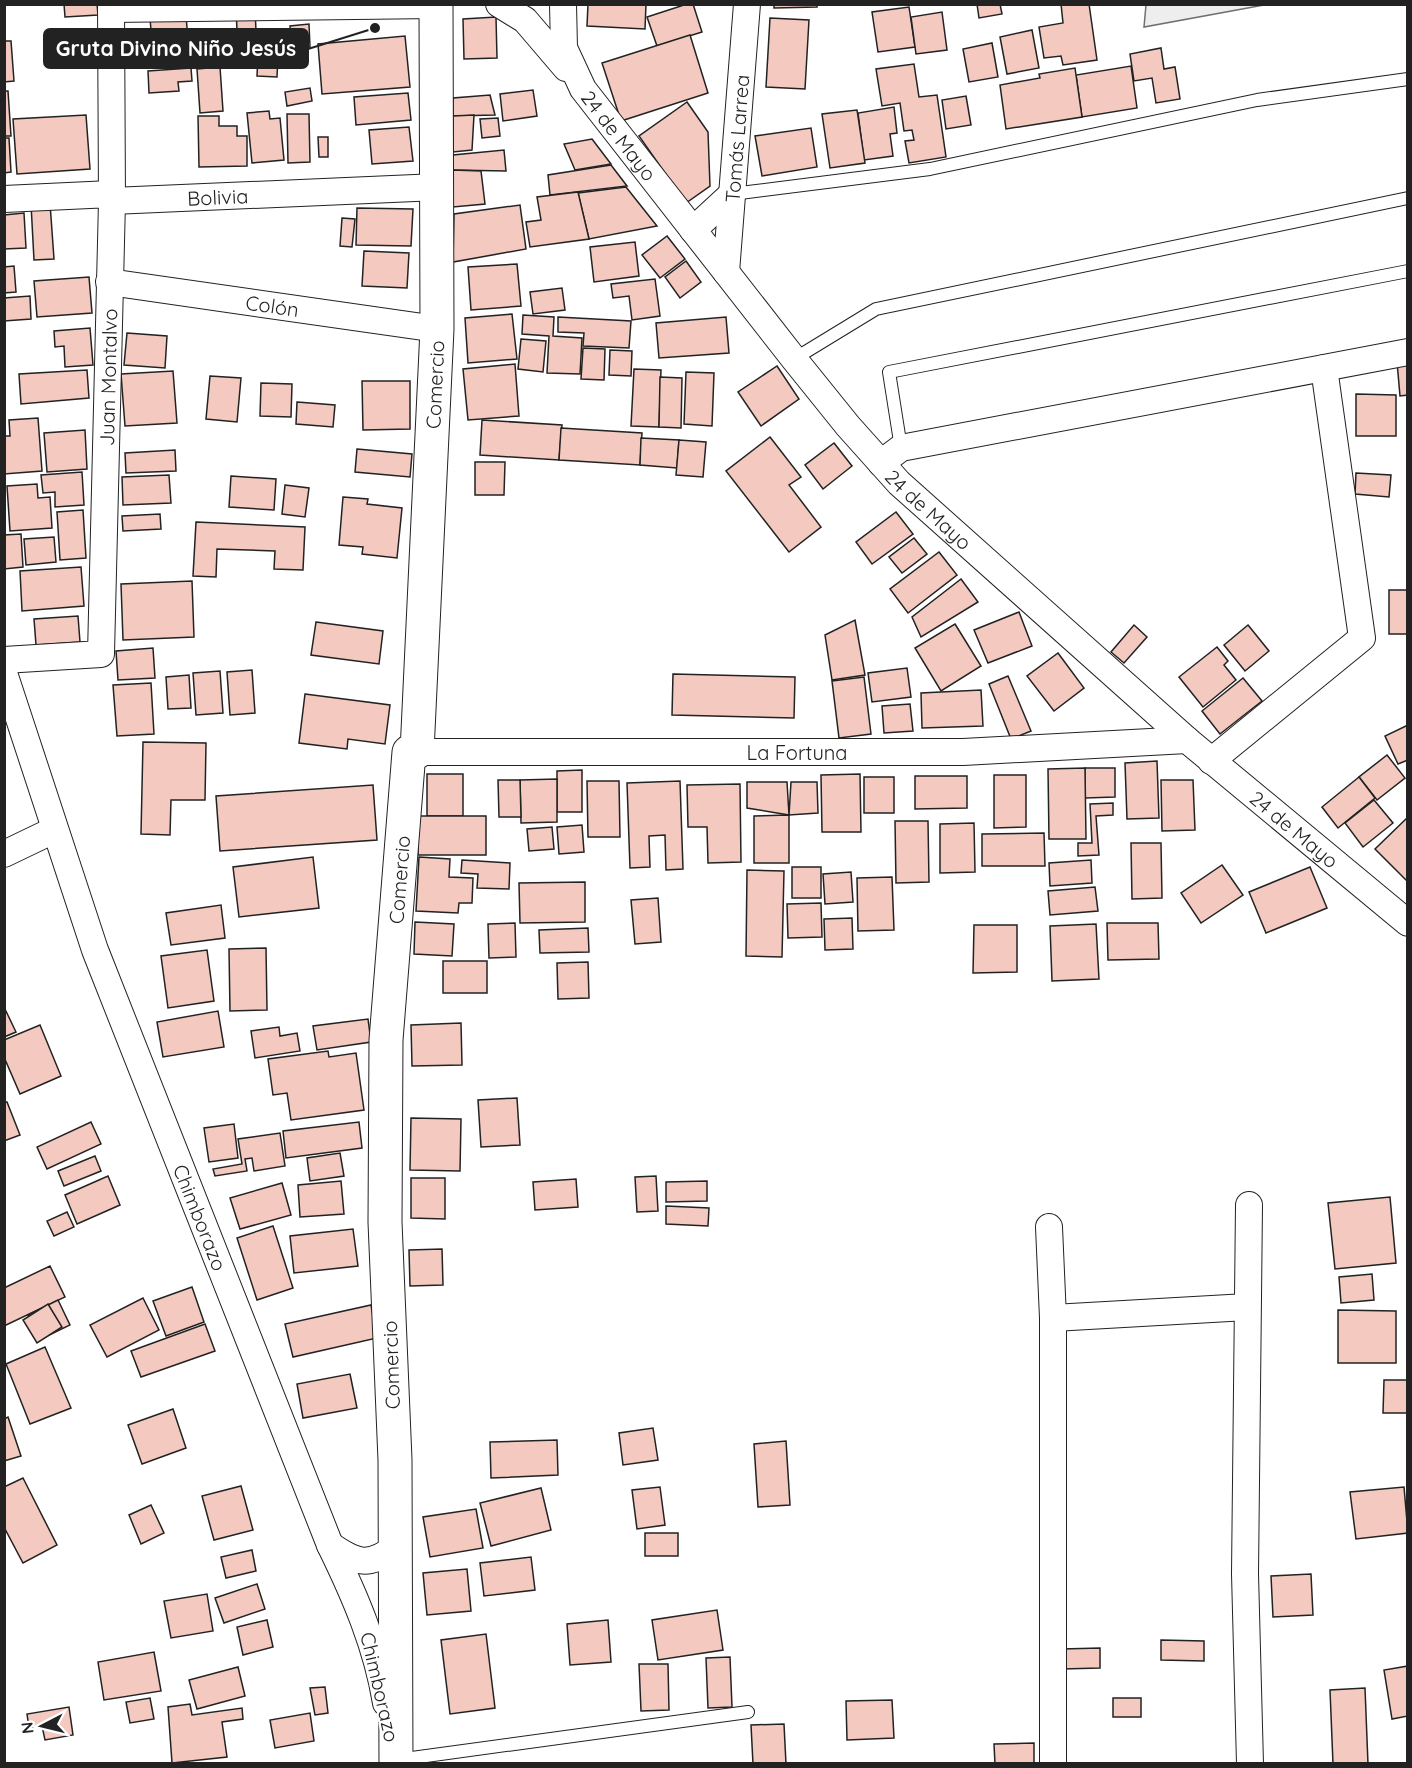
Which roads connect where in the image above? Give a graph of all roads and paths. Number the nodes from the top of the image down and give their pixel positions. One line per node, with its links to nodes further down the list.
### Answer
1 (499, 4): 7 (street)
2 (563, 4): 7 (street, 24 de Mayo)
3 (747, 4): 9 (street, Tomás Larrea)
4 (436, 5): 5 (street); 8 (street, Comercio)
5 (111, 7): 10 (street, Juan Montalvo)
6 (1407, 79): 9 (lane)
7 (583, 89): 13 (street, 24 de Mayo)
8 (438, 187): 10 (street, Bolivia); 17 (street, Comercio)
9 (732, 194): 13 (street); 15 (street, Tomás Larrea)
10 (112, 197): 11 (street, Bolivia); 16 (street, Juan Montalvo)
11 (4, 198)
12 (1407, 198): 19 (lane)
13 (693, 230): 15 (street, 24 de Mayo)
14 (1407, 271): 21 (lane)
15 (726, 272): 19 (street, 24 de Mayo)
16 (109, 282): 17 (street, Colón); 23 (street, Juan Montalvo)
17 (436, 329): 26 (street, Comercio)
18 (1407, 352): 20 (street)
19 (794, 359): 22 (street, 24 de Mayo)
20 (1324, 368): 21 (street); 27 (street)
21 (901, 448): 22 (street)
22 (881, 463): 25 (street, 24 de Mayo)
23 (4, 660)
24 (4, 673): 28 (street, Chimborazo)
25 (1187, 741): 26 (street, La Fortuna); 27 (street, 24 de Mayo)
26 (413, 752): 36 (street, Comercio)
27 (1211, 761): 30 (street, 24 de Mayo)
28 (54, 830): 29 (street); 35 (street, Chimborazo)
29 (4, 854)
30 (1407, 923)
31 (1249, 1205): 33 (street)
32 (1048, 1227): 34 (street)
33 (1246, 1307): 34 (street); 40 (street)
34 (1053, 1318): 39 (street)
35 (330, 1545): 36 (street); 38 (street, Chimborazo)
36 (396, 1547): 38 (street, Comercio)
37 (748, 1712): 38 (lane)
38 (396, 1762)
39 (1053, 1764)
40 (1250, 1764)

